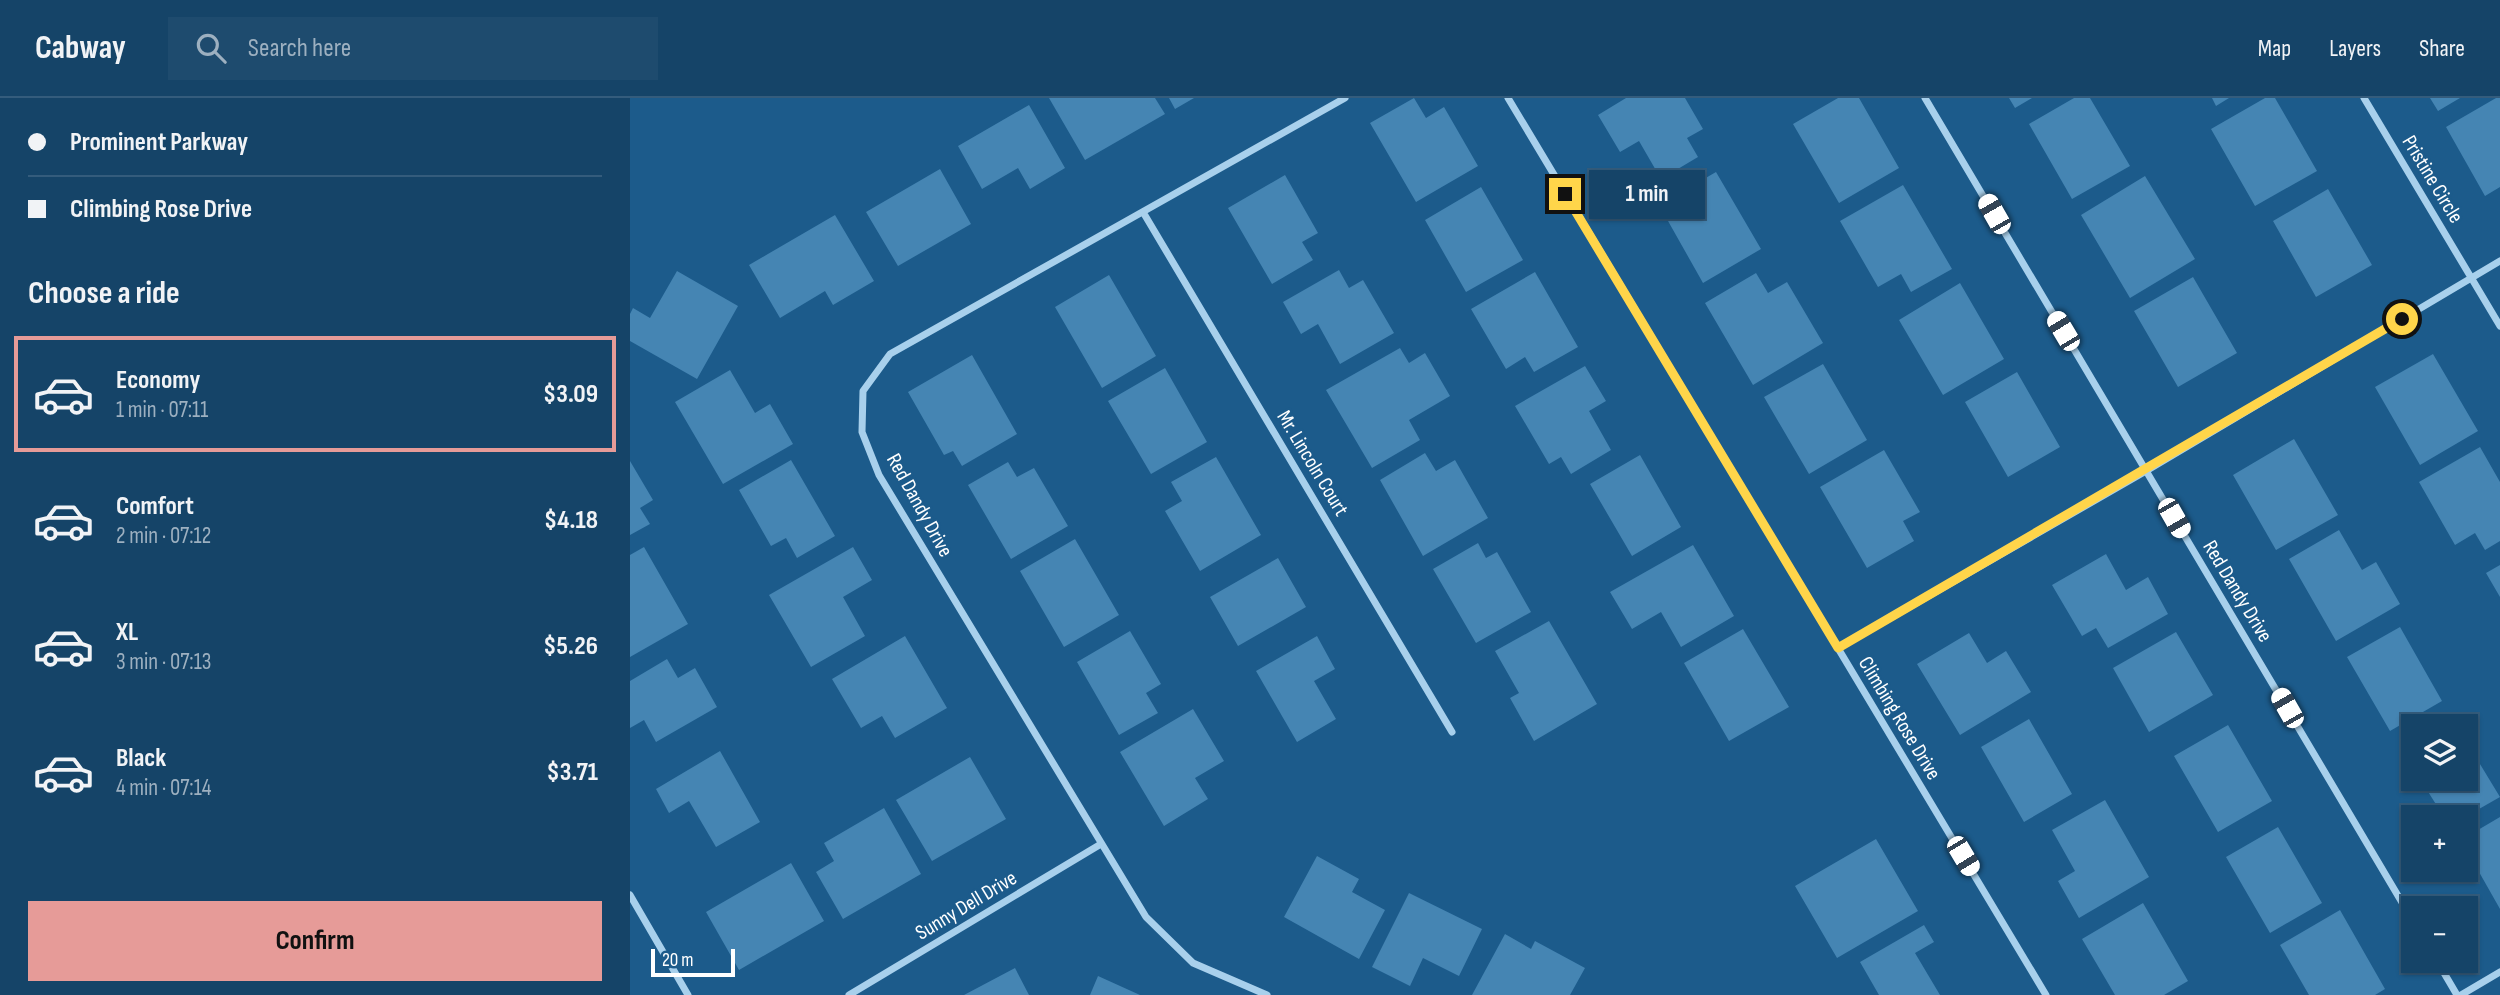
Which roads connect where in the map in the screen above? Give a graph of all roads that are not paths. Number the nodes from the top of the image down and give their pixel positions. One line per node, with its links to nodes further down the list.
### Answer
1 (1345, 98): 5 (street, Red Dandy Drive)
2 (1508, 98): 10 (street, Climbing Rose Drive)
3 (1925, 98): 9 (street, Red Dandy Drive)
4 (2364, 98): 7 (street, Pristine Circle)
5 (1143, 212): 11 (street, Mr. Lincoln Court); 12 (street, Red Dandy Drive)
6 (2500, 261): 7 (street)
7 (2472, 278): 8 (street, Pristine Circle); 9 (street)
8 (2500, 326)
9 (2146, 471): 10 (street); 14 (street, Red Dandy Drive)
10 (1838, 648): 20 (street, Climbing Rose Drive)
11 (1452, 732)
12 (1101, 844): 18 (street, Sunny Dell Drive); 19 (street, Red Dandy Drive)
13 (630, 895): 17 (street)
14 (2401, 901)
15 (2500, 972): 21 (street)
16 (2445, 973): 21 (street)
17 (688, 995)
18 (849, 995)
19 (1267, 995)
20 (2046, 995)
21 (2459, 995)

